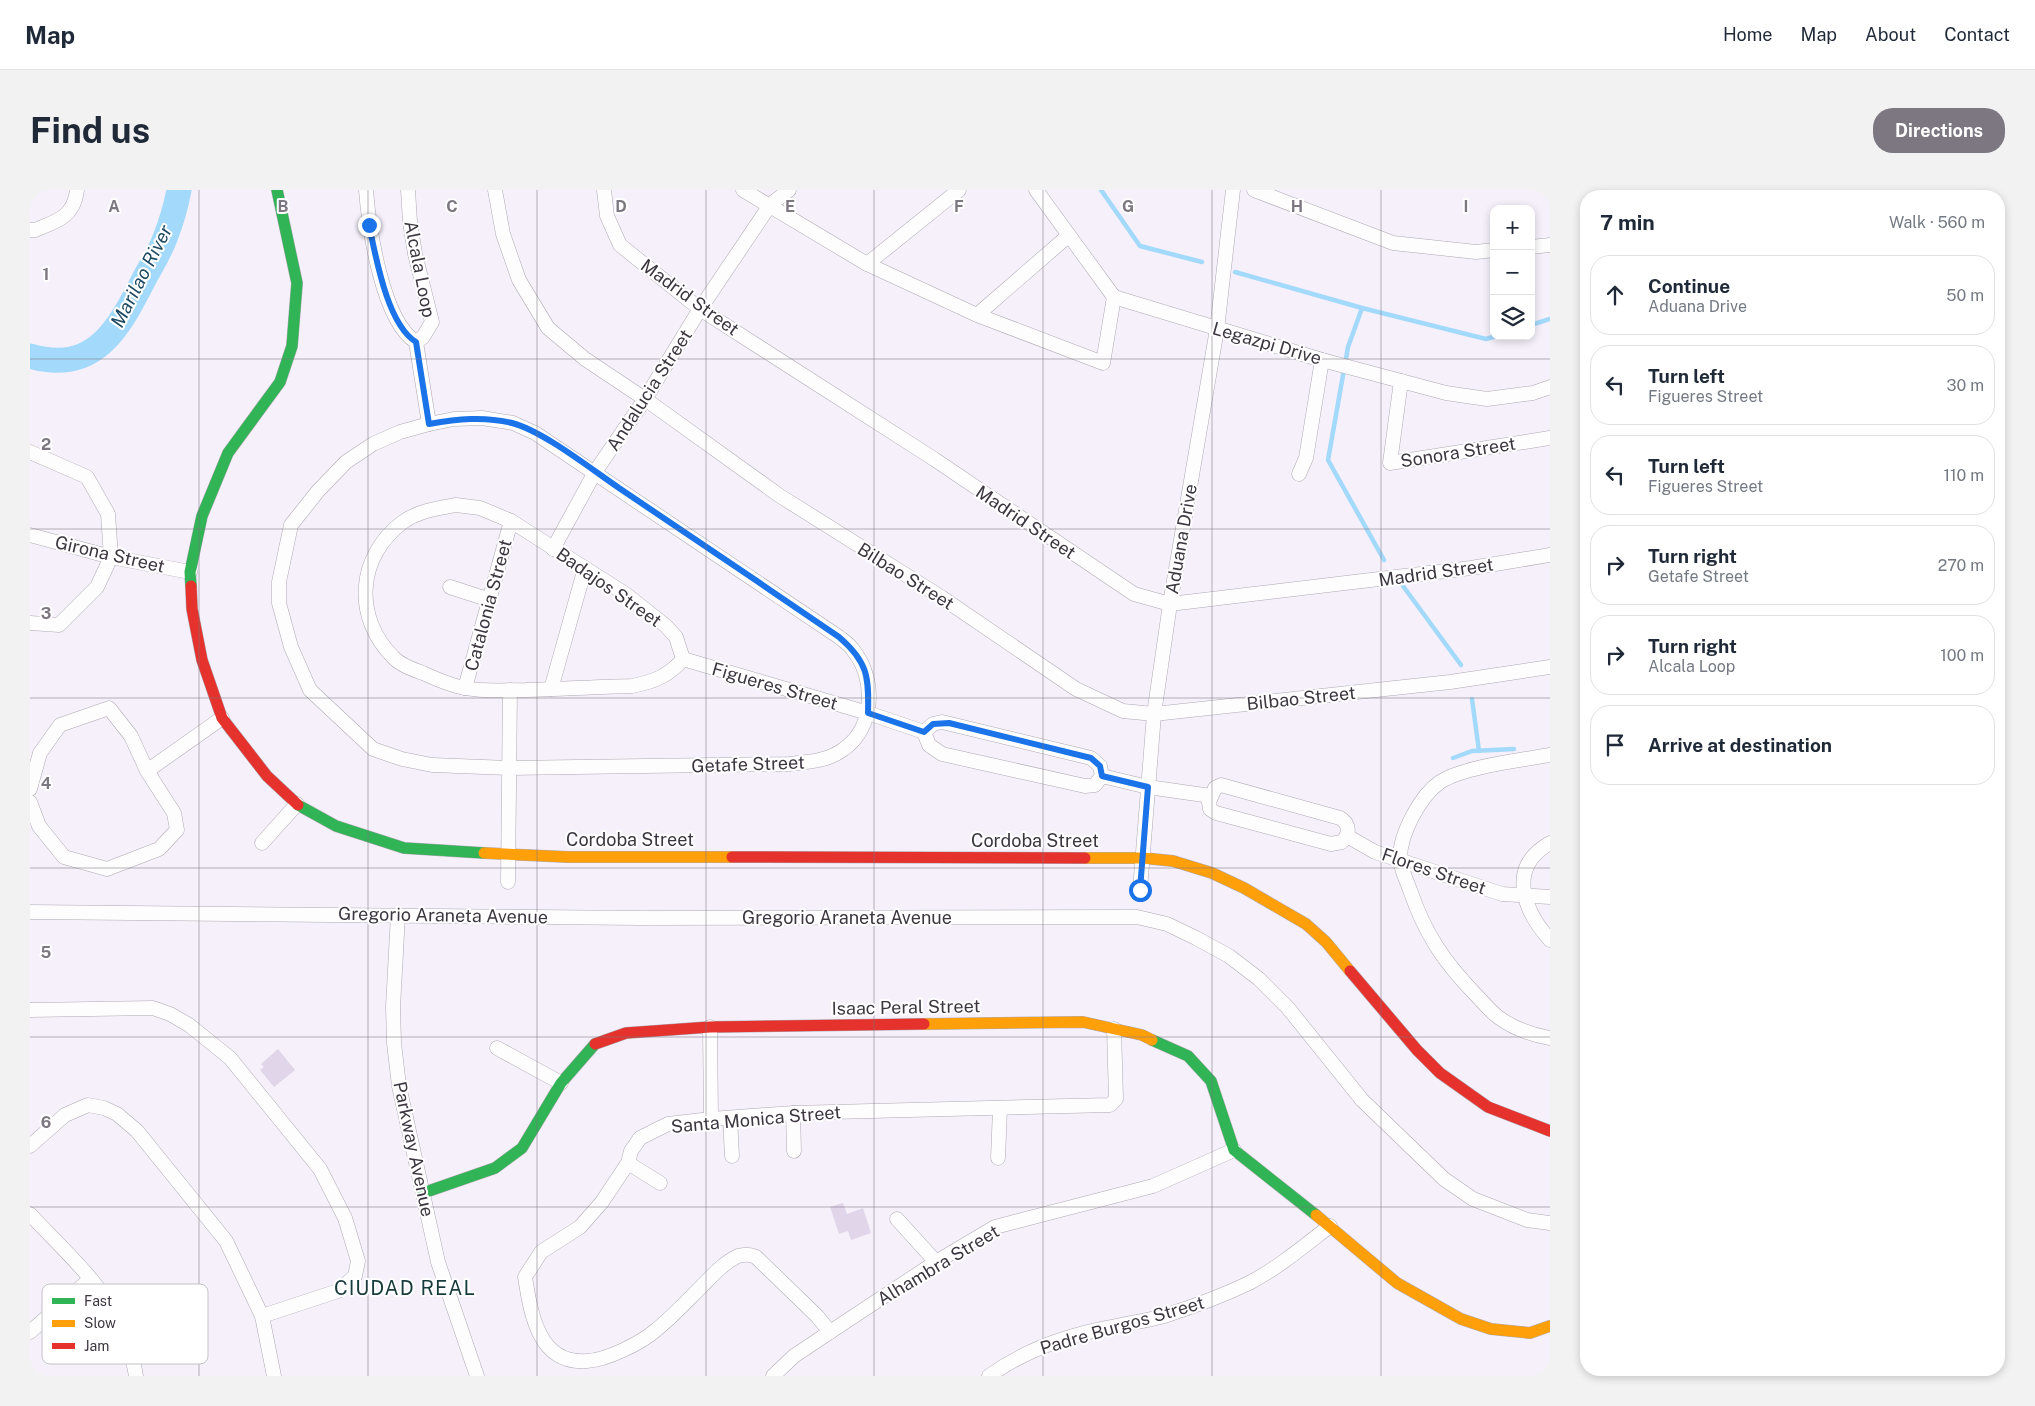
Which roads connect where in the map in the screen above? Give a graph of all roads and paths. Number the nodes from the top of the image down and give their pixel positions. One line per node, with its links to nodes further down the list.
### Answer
1 (77, 190): 14 (street)
2 (277, 190): 40 (street, Cordoba Street)
3 (366, 190): 24 (street, Alcala Loop)
4 (408, 190): 24 (street, Alcala Loop)
5 (495, 190): 28 (street, Bilbao Street)
6 (604, 190): 21 (street, Madrid Street)
7 (742, 190): 13 (street)
8 (789, 190): 13 (street, Andalucia Street)
9 (959, 190): 19 (street)
10 (1036, 190): 15 (street)
11 (1233, 190): 23 (street, Aduana Drive)
12 (1254, 190): 18 (street)
13 (770, 205): 19 (street); 21 (street, Andalucia Street)
14 (30, 230)
15 (1068, 236): 20 (street); 22 (street)
16 (1550, 245): 17 (street)
17 (1535, 246)
18 (1490, 250)
19 (867, 264): 22 (street)
20 (1114, 297): 22 (street); 23 (street, Legazpi Drive)
21 (700, 309): 28 (street, Andalucia Street); 43 (street, Madrid Street)
22 (977, 315)
23 (1217, 329): 25 (street, Legazpi Drive); 43 (street, Aduana Drive)
24 (416, 342): 29 (street, Alcala Loop)
25 (1322, 360): 26 (street, Legazpi Drive); 33 (street)
26 (1401, 381): 27 (street, Legazpi Drive); 30 (street, Sonora Street)
27 (1550, 387)
28 (645, 399): 32 (street, Andalucia Street); 51 (street, Bilbao Street)
29 (429, 424): 32 (street, Getafe Street); 55 (street, Getafe Street)
30 (1550, 438)
31 (30, 452): 38 (street)
32 (595, 472): 36 (street, Andalucia Street); 50 (street, Getafe Street)
33 (1298, 474)
34 (511, 521): 36 (street, Badajos Street); 42 (street, Catalonia Street); 47 (street, Badajos Street)
35 (30, 535): 38 (street, Girona Street)
36 (553, 549): 39 (street, Badajos Street)
37 (1550, 555): 43 (street, Madrid Street)
38 (111, 557): 40 (street, Girona Street); 44 (street)
39 (585, 568): 45 (street, Badajos Street); 48 (street)
40 (190, 572): 52 (street, Cordoba Street)
41 (450, 587): 42 (street)
42 (490, 600): 47 (street, Catalonia Street)
43 (1170, 604): 51 (street, Aduana Drive)
44 (30, 623)
45 (683, 659): 48 (street, Badajos Street); 50 (street, Figueres Street)
46 (1550, 667): 51 (street, Bilbao Street)
47 (465, 688): 49 (street, Badajos Street)
48 (551, 689): 49 (street, Badajos Street)
49 (510, 690): 55 (street)
50 (868, 713): 53 (street, Figueres Street); 55 (street, Getafe Street)
51 (1154, 714): 58 (street, Aduana Drive)
52 (222, 718): 56 (street); 62 (street, Cordoba Street)
53 (924, 732): 57 (street); 57 (street)
54 (1550, 756): 68 (street)
55 (509, 768): 66 (street)
56 (147, 771): 59 (street); 61 (street)
57 (1102, 776): 58 (street)
58 (1148, 787): 60 (street); 67 (street, Aduana Drive)
59 (30, 789)
60 (1211, 796): 63 (street); 63 (street, Flores Street)
61 (30, 802)
62 (296, 804): 64 (street); 66 (street, Cordoba Street)
63 (1347, 836): 68 (street, Flores Street)
64 (262, 843)
65 (1550, 843): 71 (street)
66 (508, 854): 67 (street, Cordoba Street); 69 (street)
67 (1143, 858): 70 (street, Aduana Drive); 86 (street, Cordoba Street)
68 (1400, 859): 71 (street, Flores Street); 79 (street)
69 (508, 882)
70 (1140, 890)
71 (1524, 895): 72 (street, Flores Street); 75 (street)
72 (1550, 897)
73 (30, 912): 74 (street, Gregorio Araneta Avenue)
74 (398, 914): 94 (street, Parkway Avenue); 97 (street, Gregorio Araneta Avenue)
75 (1550, 940)
76 (30, 1010): 103 (street)
77 (710, 1027): 78 (street, Isaac Peral Street); 81 (street, Isaac Peral Street); 85 (street)
78 (1114, 1028): 82 (street, Santa Monica Street); 88 (street, Isaac Peral Street)
79 (1550, 1038)
80 (497, 1048): 81 (street)
81 (561, 1083): 94 (street, Isaac Peral Street)
82 (1000, 1109): 83 (street, Santa Monica Street); 91 (street)
83 (793, 1113): 84 (street, Santa Monica Street); 89 (street)
84 (730, 1118): 85 (street, Santa Monica Street); 90 (street)
85 (711, 1119): 92 (street, Santa Monica Street)
86 (1550, 1131)
87 (30, 1146): 103 (street)
88 (1234, 1150): 98 (street); 99 (street, Alhambra Street)
89 (794, 1151)
90 (732, 1156)
91 (998, 1158)
92 (628, 1162): 93 (street); 107 (street, Santa Monica Street)
93 (660, 1184)
94 (423, 1193): 108 (street, Parkway Avenue)
95 (30, 1214): 100 (street)
96 (897, 1219): 99 (street)
97 (1550, 1224)
98 (1330, 1226): 105 (street); 111 (street, Padre Burgos Street)
99 (936, 1262): 107 (street, Alhambra Street)
100 (90, 1279): 101 (street); 102 (street)
101 (84, 1284)
102 (94, 1284)
103 (262, 1316): 109 (street)
104 (42, 1321): 106 (street)
105 (1550, 1326)
106 (30, 1332)
107 (830, 1332): 110 (street, Alhambra Street)
108 (471, 1375)
109 (274, 1376)
110 (773, 1376)
111 (989, 1376)

